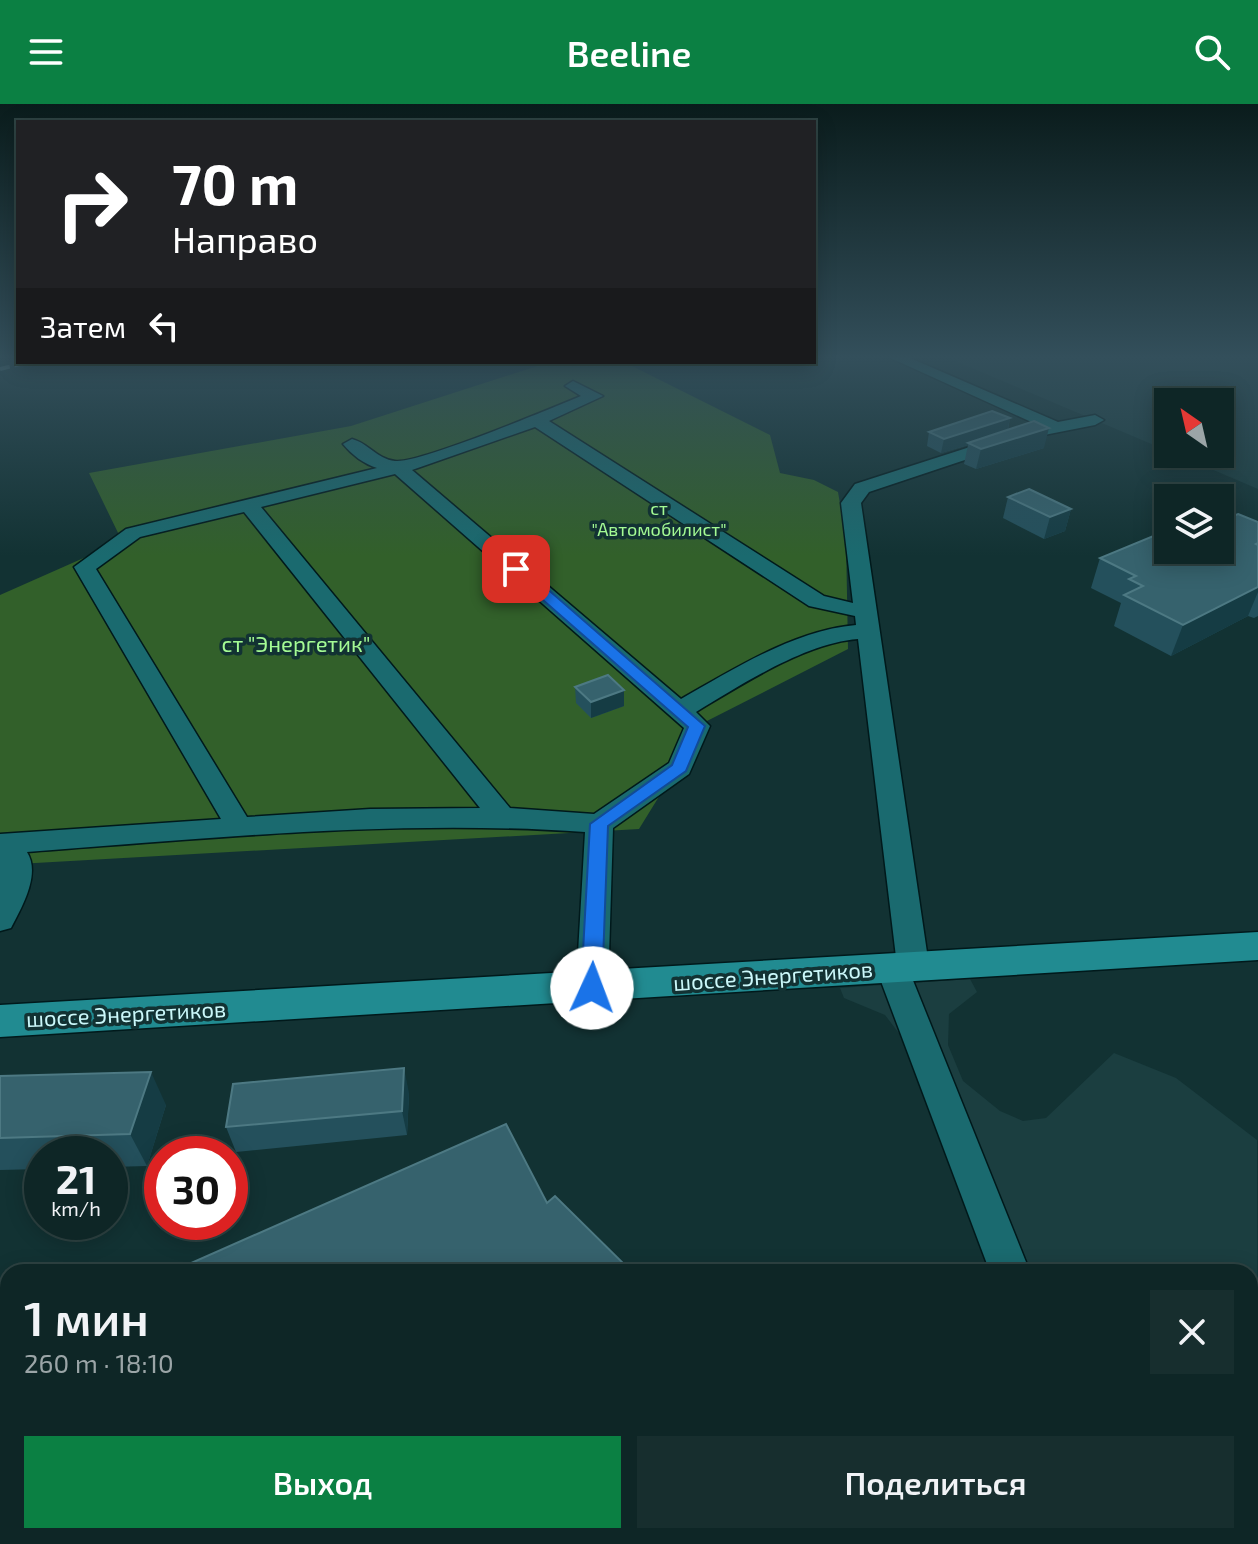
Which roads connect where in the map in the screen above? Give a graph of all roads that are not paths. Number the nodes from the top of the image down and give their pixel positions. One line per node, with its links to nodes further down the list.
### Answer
1 (526, 422): 7 (street)
2 (540, 422): 9 (street)
3 (1045, 422): 5 (street)
4 (1083, 422): 5 (street)
5 (1056, 427): 9 (street)
6 (352, 444): 7 (street)
7 (399, 468): 8 (street); 10 (street)
8 (250, 506): 11 (street); 13 (street)
9 (866, 622): 10 (street); 18 (street)
10 (679, 711): 12 (street)
11 (502, 817): 12 (street); 13 (street)
12 (599, 824): 19 (street)
13 (240, 828): 14 (street)
14 (0, 844)
15 (0, 851): 16 (street)
16 (0, 920)
17 (1258, 946): 18 (main road, шоссе Энергетиков)
18 (903, 967): 19 (main road, шоссе Энергетиков); 21 (street)
19 (592, 988): 20 (main road, шоссе Энергетиков)
20 (0, 1021)
21 (1007, 1264)

